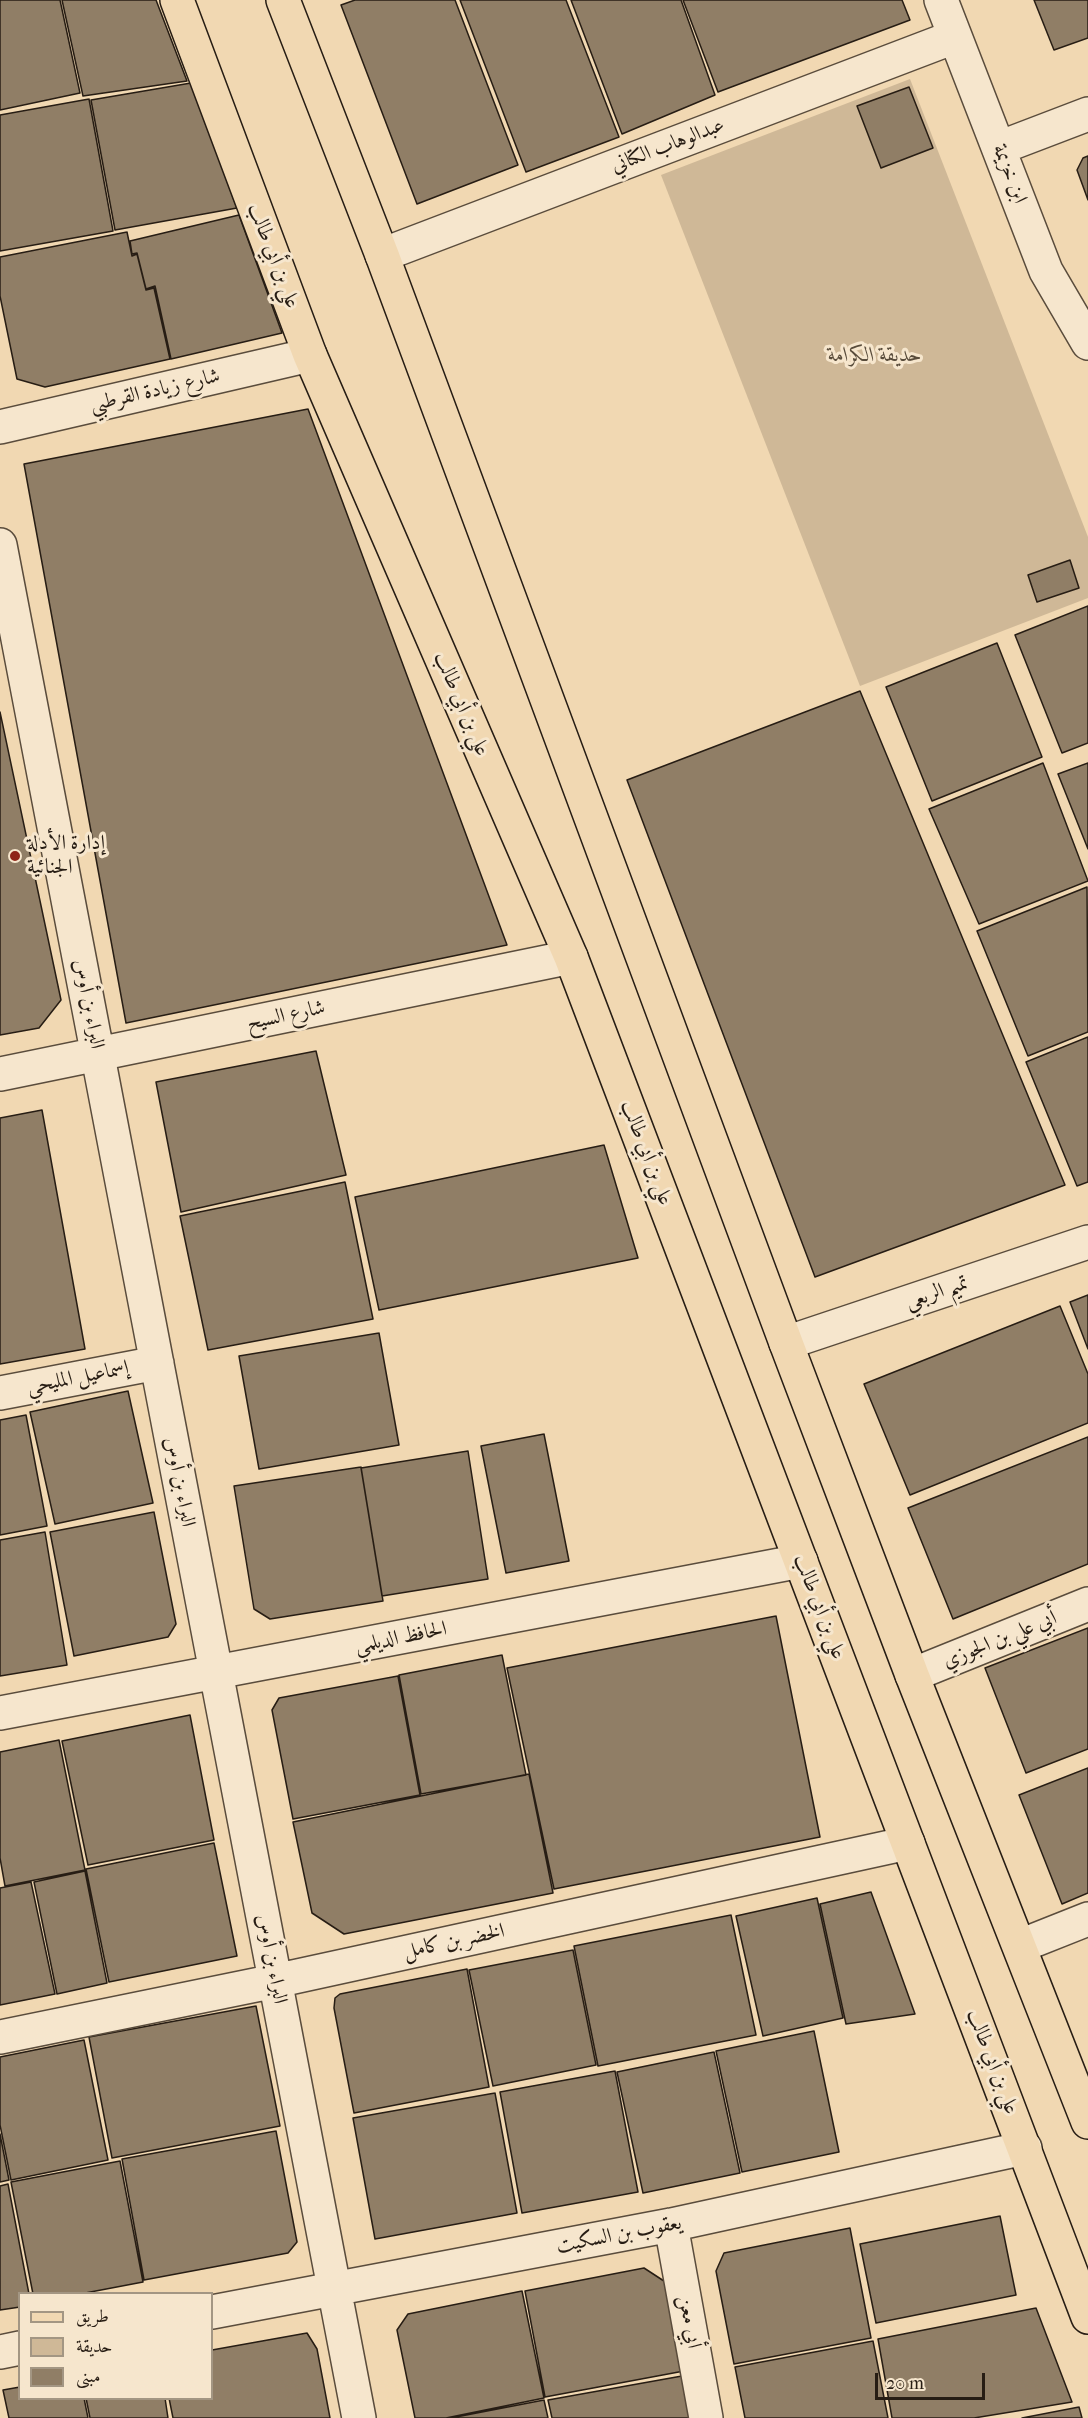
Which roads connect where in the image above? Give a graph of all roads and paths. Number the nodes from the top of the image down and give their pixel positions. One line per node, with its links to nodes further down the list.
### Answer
1 (177, 0): 9 (main road, علي بن أبي طالب)
2 (283, 0): 7 (main road)
3 (941, 0): 4 (street, ابن خزيمة)
4 (954, 37): 6 (street, ابن خزيمة); 7 (street, عبدالوهاب الكتاني)
5 (1088, 114): 6 (street)
6 (999, 148): 8 (street, ابن خزيمة)
7 (382, 255): 16 (main road)
8 (1088, 343)
9 (310, 355): 10 (street, شارع زيادة القرطبي); 12 (main road, علي بن أبي طالب)
10 (0, 427)
11 (0, 545): 13 (street, البراء بن أوس)
12 (571, 957): 13 (street, شارع السيح); 19 (main road, علي بن أبي طالب)
13 (98, 1055): 14 (street, شارع السيح); 17 (street, البراء بن أوس)
14 (0, 1074)
15 (1088, 1242): 16 (street, تميم الربعي)
16 (786, 1343): 22 (main road)
17 (157, 1363): 18 (street, إسماعيل المليحي); 21 (street, البراء بن أوس)
18 (0, 1393)
19 (801, 1561): 21 (street, الحافظ الديلمي); 24 (main road, علي بن أبي طالب)
20 (1088, 1604): 22 (street, أبي علي بن الجوزي)
21 (216, 1673): 23 (street, الحافظ الديلمي); 27 (street, البراء بن أوس)
22 (912, 1675): 26 (main road)
23 (0, 1713)
24 (908, 1843): 27 (street, الخضر بن كامل); 30 (main road, علي بن أبي طالب)
25 (1088, 1919): 26 (street)
26 (1020, 1946): 29 (main road)
27 (275, 1981): 28 (street, الخضر بن كامل); 32 (street, البراء بن أوس)
28 (0, 2037)
29 (1088, 2122)
30 (1025, 2148): 31 (street, يعقوب بن السكيت); 34 (main road, علي بن أبي طالب)
31 (671, 2225): 32 (street, يعقوب بن السكيت); 38 (street, أبي معن)
32 (334, 2289): 33 (street, يعقوب بن السكيت); 37 (street, البراء بن أوس)
33 (213, 2312)
34 (1088, 2317)
35 (18, 2348): 36 (street)
36 (0, 2352)
37 (359, 2418)
38 (706, 2418)

